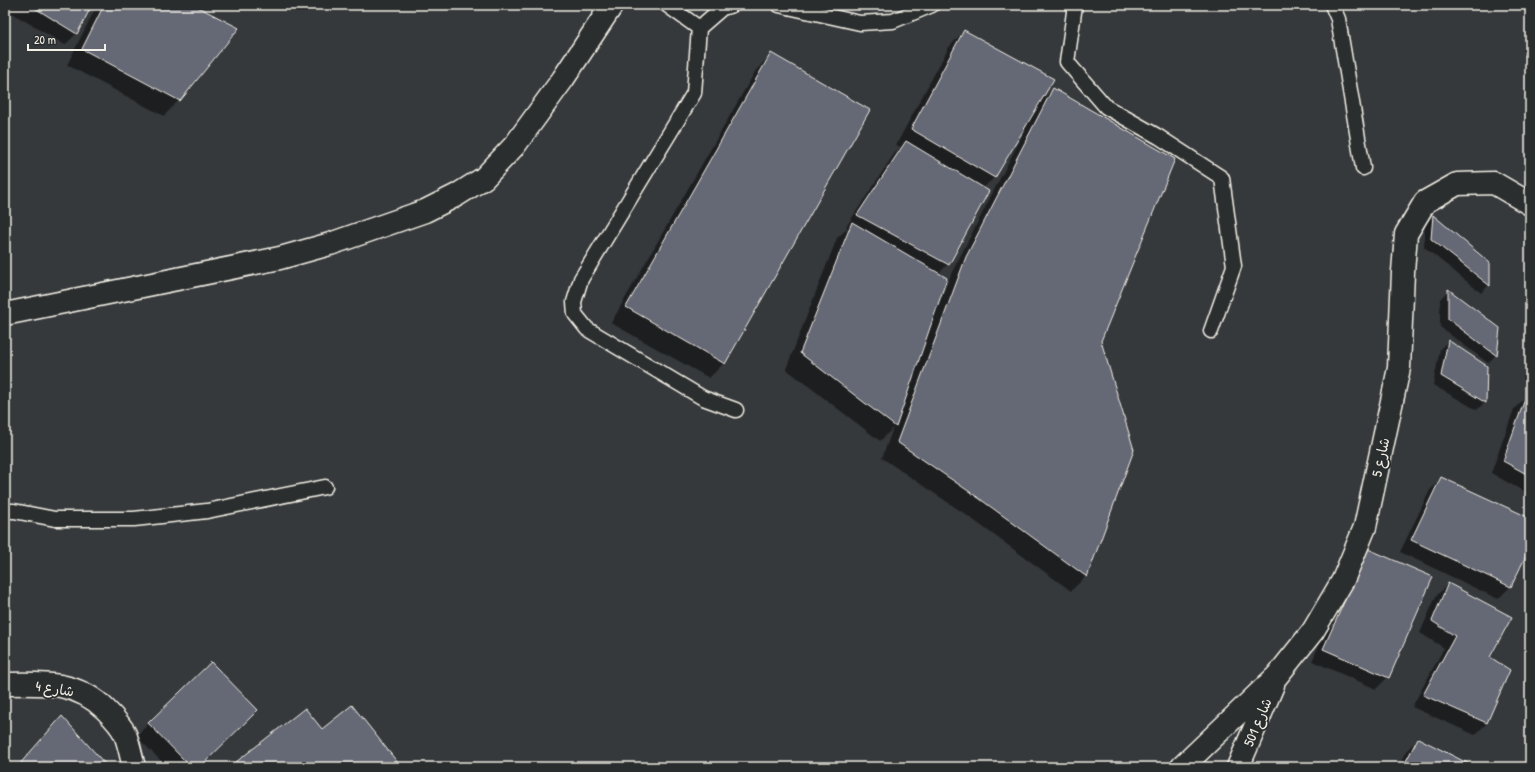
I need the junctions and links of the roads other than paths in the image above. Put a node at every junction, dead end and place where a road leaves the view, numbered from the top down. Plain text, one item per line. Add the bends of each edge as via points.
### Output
1 (612, 5) edge
2 (667, 5) edge
3 (732, 5) edge
4 (779, 5) edge
5 (932, 5) edge
6 (1076, 5) edge
7 (1332, 5) edge
8 (699, 28) junction
9 (1363, 168) dead end
10 (1530, 204) edge
11 (5, 314) edge
12 (1211, 331) dead end
13 (736, 410) dead end
14 (325, 487) dead end
15 (5, 511) edge
16 (1277, 676) junction
17 (5, 684) edge
18 (134, 767) edge
19 (1182, 767) edge
20 (1238, 767) edge

1 - 11 street via 515,145 484,178 457,195 431,208 330,244 280,258
2 - 8 lane
3 - 8 lane via 722,8
4 - 5 lane via 860,23 893,21
6 - 12 lane via 1067,62 1106,107 1159,137 1222,178 1234,266
7 - 9 lane via 1338,19
8 - 13 lane via 694,93 580,279 574,308 575,314 587,329 703,398
10 - 16 street, شارع 5 via 1494,183 1457,184 1425,202 1406,234 1399,368 1365,527 1343,580 1313,631
14 - 15 lane via 207,511 134,519 55,519
16 - 19 street, شارع 5
16 - 20 street, شارع 501
17 - 18 street, شارع 4 via 44,683 82,692 97,701 113,717 124,734

